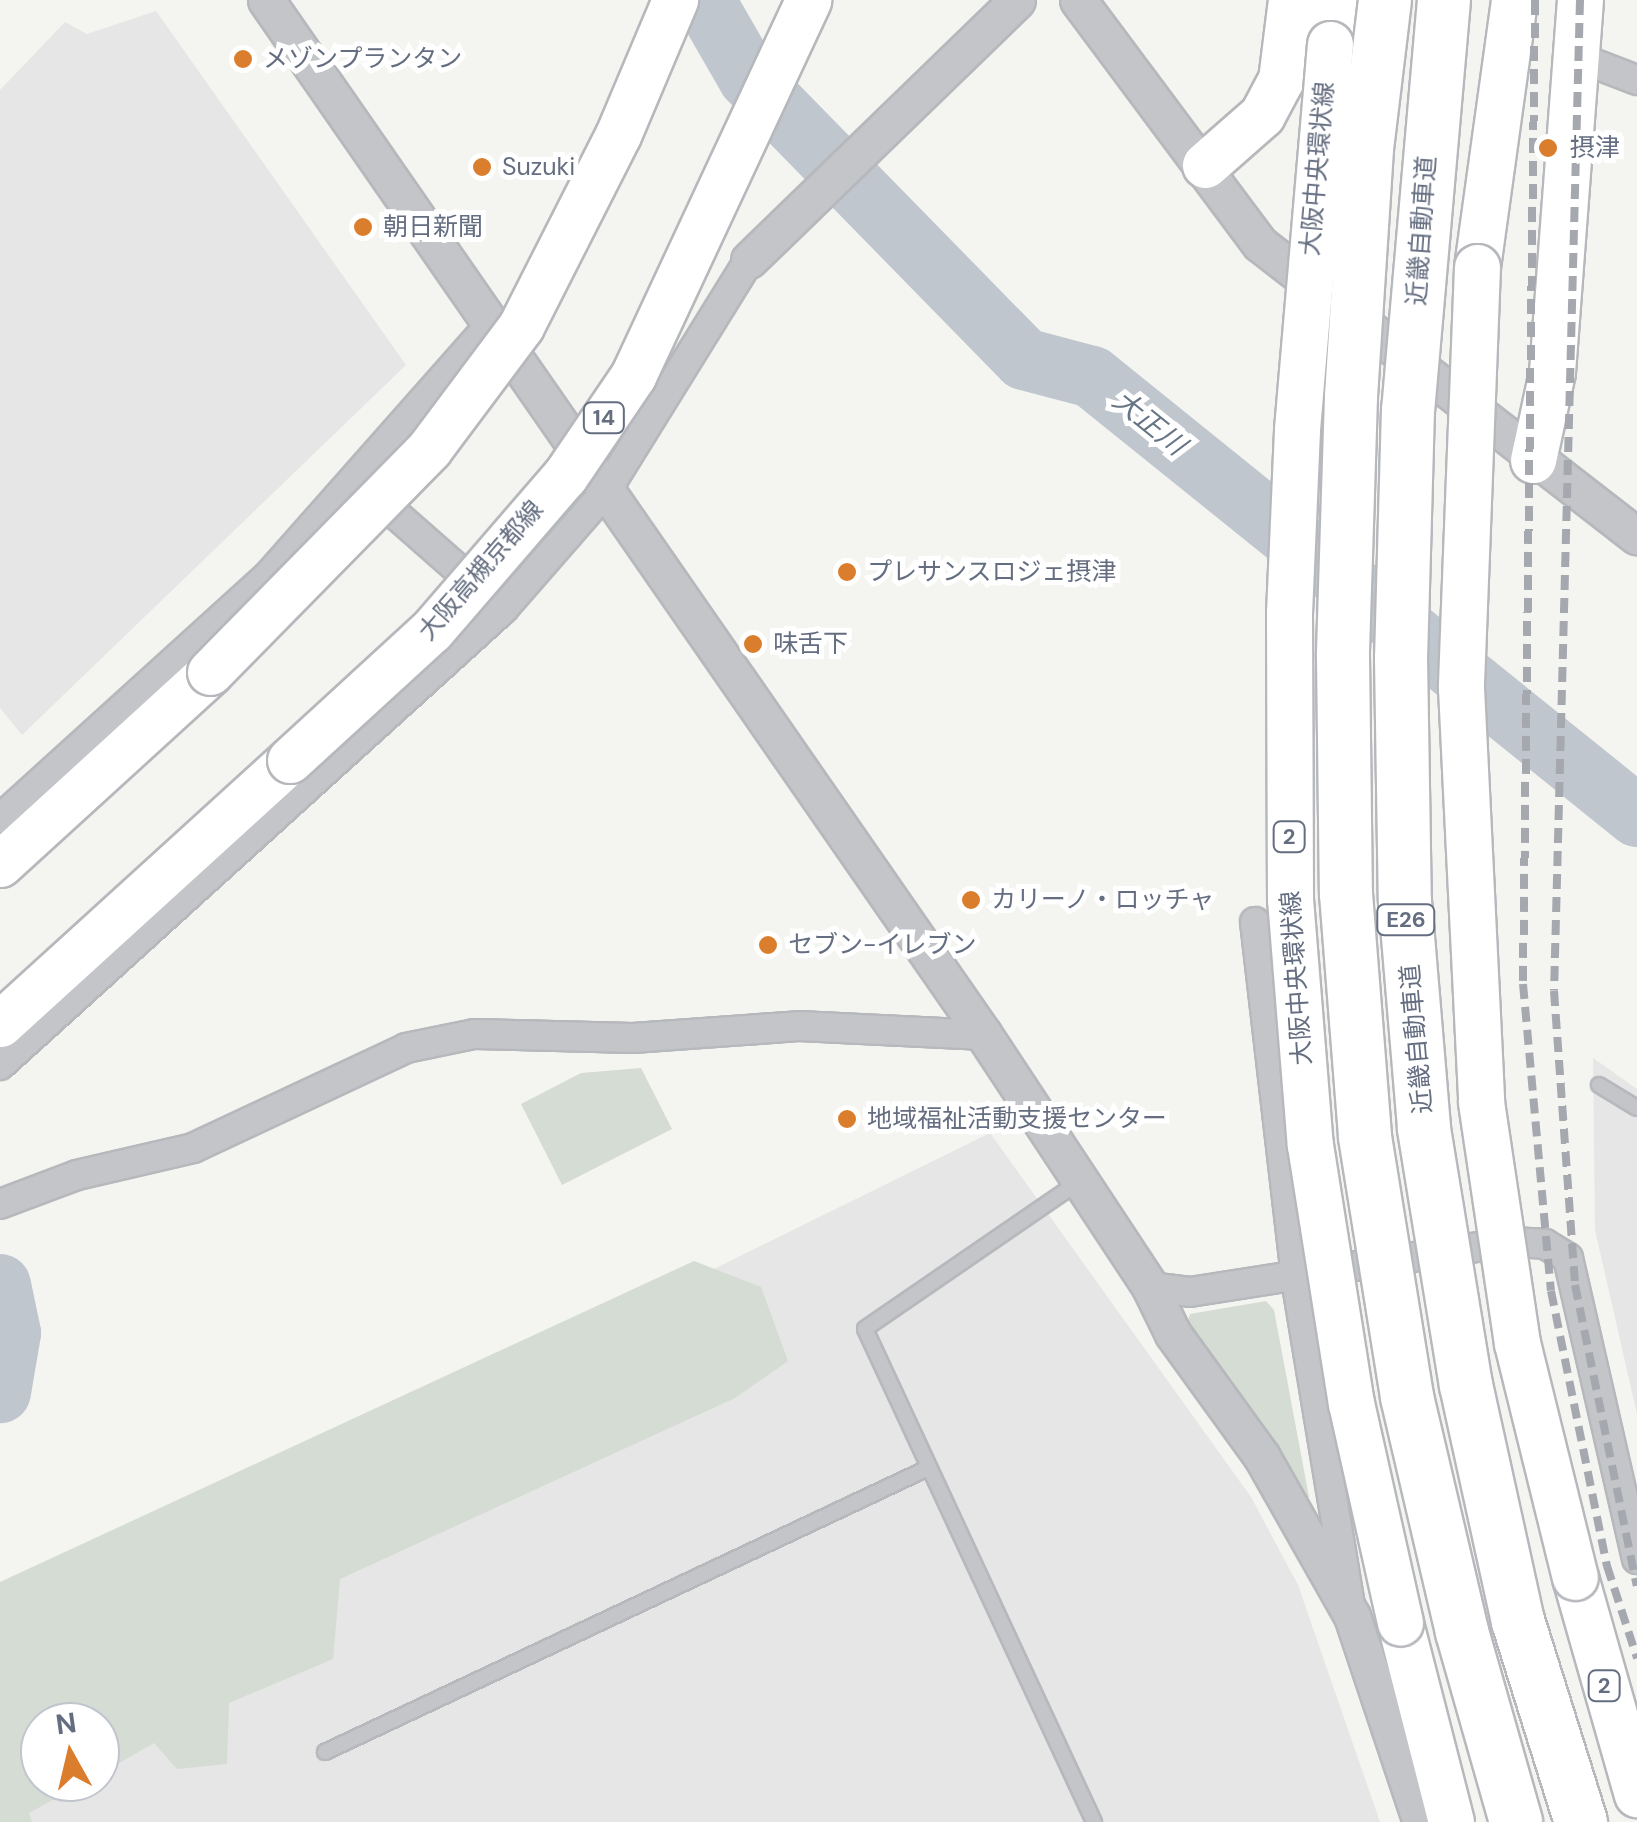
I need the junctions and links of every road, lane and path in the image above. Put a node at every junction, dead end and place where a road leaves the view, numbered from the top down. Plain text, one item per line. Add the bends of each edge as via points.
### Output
1 (266, 0) edge
2 (676, 0) edge
3 (808, 0) edge
4 (1017, 0) edge
5 (1078, 0) edge
6 (1291, 0) edge
7 (1335, 0) edge
8 (1385, 0) edge
9 (1444, 0) edge
10 (1514, 0) edge
11 (1580, 0) edge
12 (1578, 58) junction
13 (1637, 80) edge
14 (1205, 166) junction
15 (749, 260) joint
16 (491, 324) junction
17 (1533, 460) junction
18 (354, 478) junction
19 (606, 490) junction
20 (1637, 536) edge
21 (503, 609) junction
22 (0, 819) edge
23 (0, 864) edge
24 (1255, 922) dead end
25 (0, 1024) edge
26 (984, 1035) junction
27 (0, 1064) edge
28 (1599, 1084) dead end
29 (1637, 1108) edge
30 (1081, 1181) junction
31 (0, 1204) edge
32 (1296, 1278) junction
33 (1150, 1287) junction
34 (926, 1470) junction
35 (1631, 1502) edge
36 (1637, 1558) edge
37 (1352, 1616) junction
38 (325, 1752) dead end
39 (1635, 1786) edge
40 (1094, 1822) edge
41 (1421, 1822) edge
42 (1451, 1822) edge
43 (1516, 1822) edge
44 (1581, 1822) edge

1 - 16 street
2 - 23 main road, bridge via 618,136 520,326 429,449 210,672
3 - 25 main road, 大阪高槻京都線 / 14, bridge via 641,358 565,476 431,631
4 - 15 street
5 - 14 street
6 - 14 main road via 1281,80 1262,115
7 - 42 main road, 大阪中央環状線 / 2, bridge via 1295,466 1290,899 1310,1145 1351,1403
8 - 43 highway, E26, bridge via 1367,149 1351,397 1342,656 1346,894 1365,1138 1407,1397 1462,1632
9 - 44 highway, 近畿自動車道 / E26, bridge via 1408,409 1400,658 1405,901 1424,1129 1466,1385 1518,1621
10 - 39 main road, 2, bridge via 1477,267 1461,688 1482,1102 1517,1343 1574,1577
11 - 12 main road
12 - 13 street
12 - 17 main road via 1552,372
14 - 17 street via 1240,222 1274,256
15 - 19 street
16 - 18 street
16 - 19 street
17 - 20 street
18 - 21 street
18 - 22 street via 269,575
19 - 21 street
19 - 26 street
21 - 27 street
24 - 32 street
26 - 30 street
26 - 31 street via 799,1026 633,1038 474,1034 406,1048 192,1148 77,1175
28 - 29 lane
30 - 33 street
30 - 34 lane via 865,1330
32 - 33 street via 1190,1292
32 - 35 street via 1510,1242 1546,1244 1568,1258
32 - 37 street
33 - 37 street via 1173,1334 1262,1457
34 - 38 lane
34 - 40 lane
35 - 36 street
37 - 41 street

